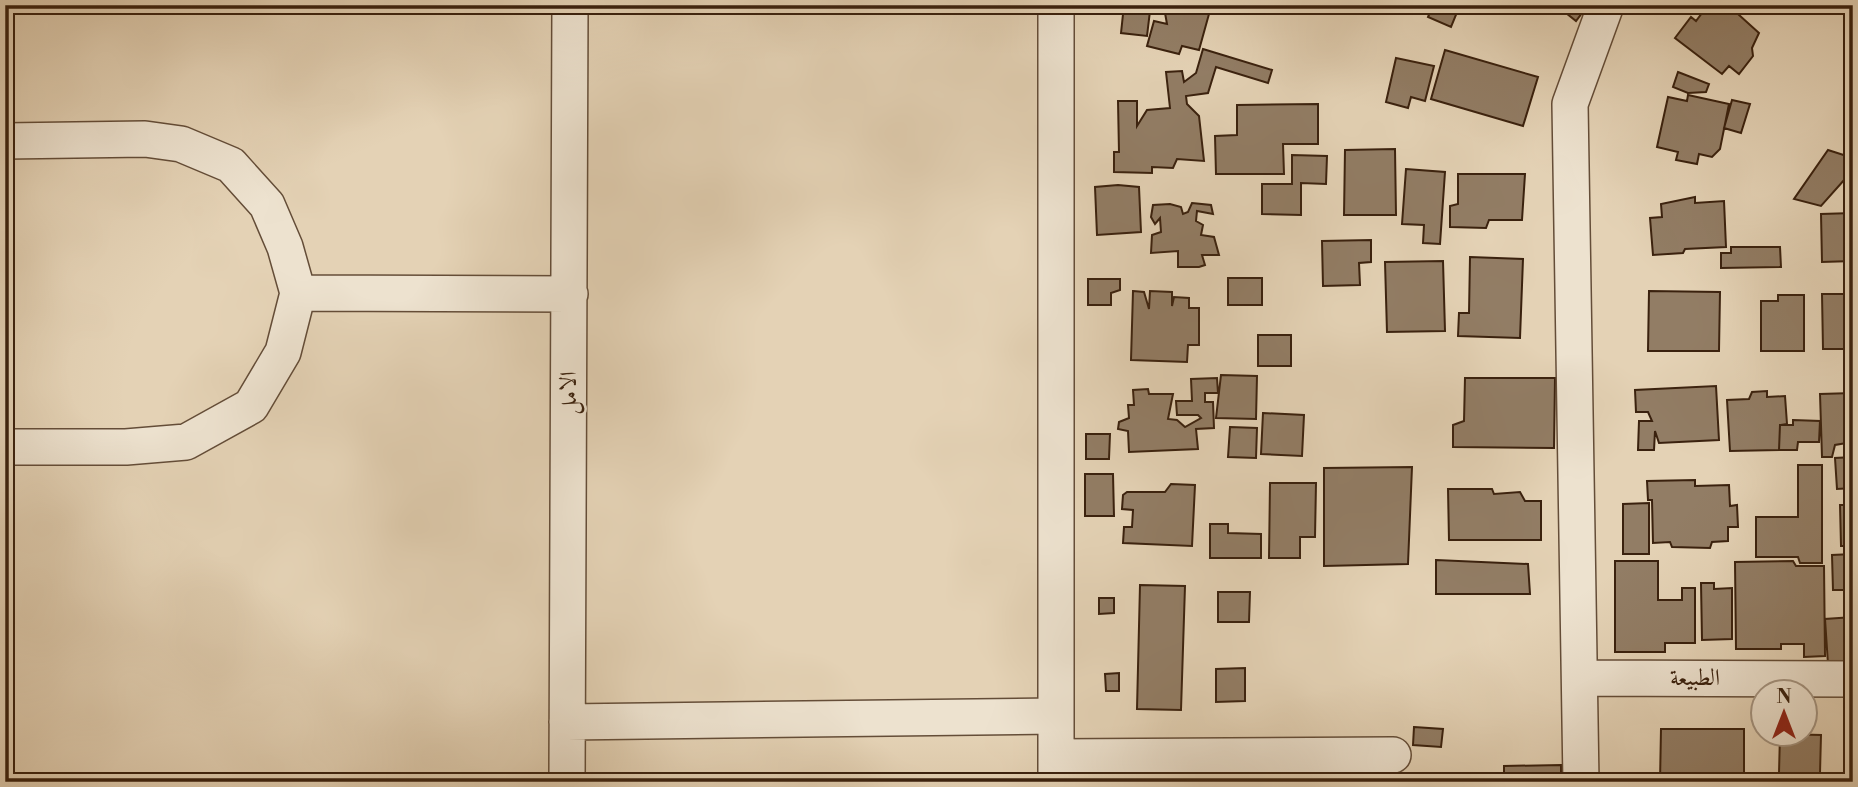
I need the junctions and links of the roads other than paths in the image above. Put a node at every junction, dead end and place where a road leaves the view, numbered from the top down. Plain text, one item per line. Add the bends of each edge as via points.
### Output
1 (570, 5) edge
2 (1056, 5) edge
3 (1606, 5) edge
4 (5, 141) edge
5 (298, 293) junction
6 (570, 294) junction
7 (5, 447) edge
8 (1580, 678) junction
9 (1853, 679) edge
10 (1056, 716) junction
11 (567, 722) junction
12 (1393, 755) dead end
13 (1056, 769) edge
14 (567, 782) edge
15 (1581, 782) edge

1 - 6 street, الامل
2 - 10 street
3 - 8 street via 1570,104
4 - 5 street via 145,139 181,145 231,165 267,205
5 - 6 street
5 - 7 street via 283,352 251,406 186,442
6 - 11 street, الامل
8 - 9 street, الطبيعة
8 - 15 street
10 - 11 street
10 - 13 street
11 - 14 street, الامل
12 - 13 street

